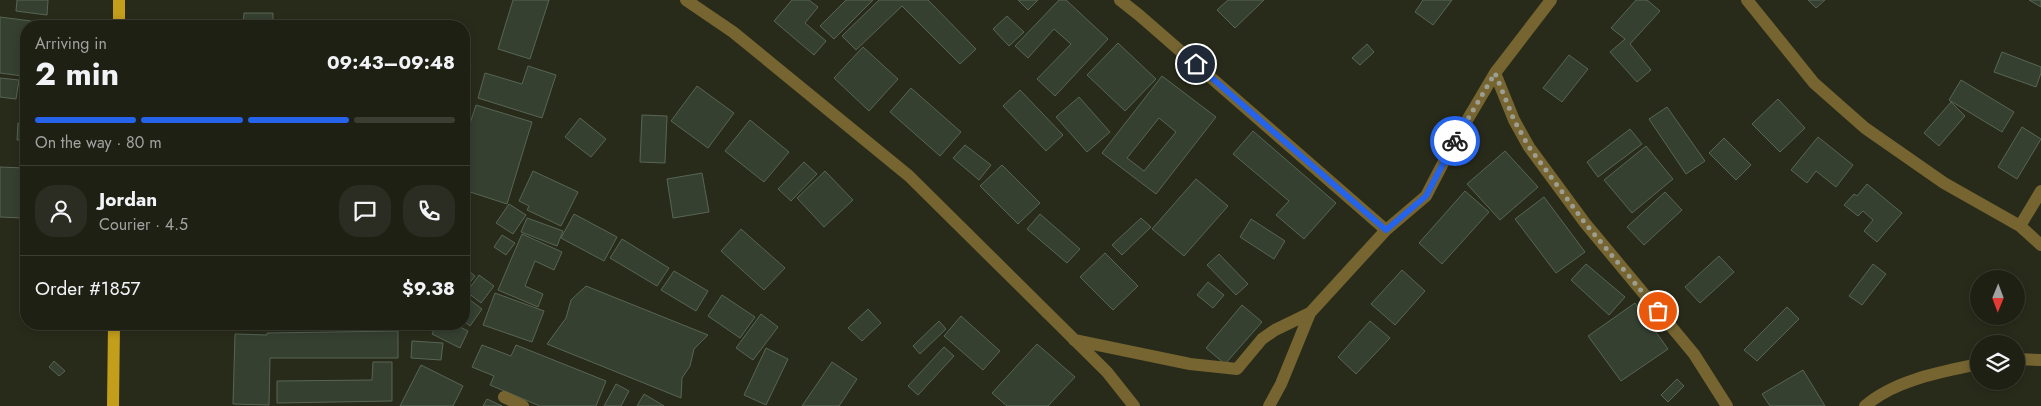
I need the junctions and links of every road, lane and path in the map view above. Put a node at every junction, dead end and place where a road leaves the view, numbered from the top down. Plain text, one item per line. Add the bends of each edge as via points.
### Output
1 (120, 0) edge
2 (686, 0) edge
3 (1120, 0) edge
4 (1551, 0) edge
5 (1747, 0) edge
6 (119, 20) edge
7 (1495, 73) junction
8 (2041, 191) edge
9 (2020, 226) junction
10 (1386, 230) junction
11 (2041, 245) edge
12 (1310, 313) junction
13 (114, 330) edge
14 (1074, 340) junction
15 (2025, 359) edge
16 (2041, 360) edge
17 (1970, 366) edge
18 (504, 397) dead end
19 (113, 406) edge
20 (523, 406) edge
21 (1134, 406) edge
22 (1269, 406) edge
23 (1726, 406) edge
24 (1865, 406) edge

1 - 6 main road
2 - 14 street via 733,32 910,176
3 - 10 street
4 - 7 street
5 - 9 street via 1814,83 1865,128 1944,183
7 - 10 street via 1426,196
7 - 23 street via 1529,147 1585,223 1694,354
8 - 9 street
9 - 11 street
10 - 12 street
12 - 14 street via 1262,339 1237,369 1190,364
12 - 22 street
13 - 19 main road
14 - 21 street via 1107,372
15 - 16 street
17 - 24 street via 1899,385
18 - 20 street

